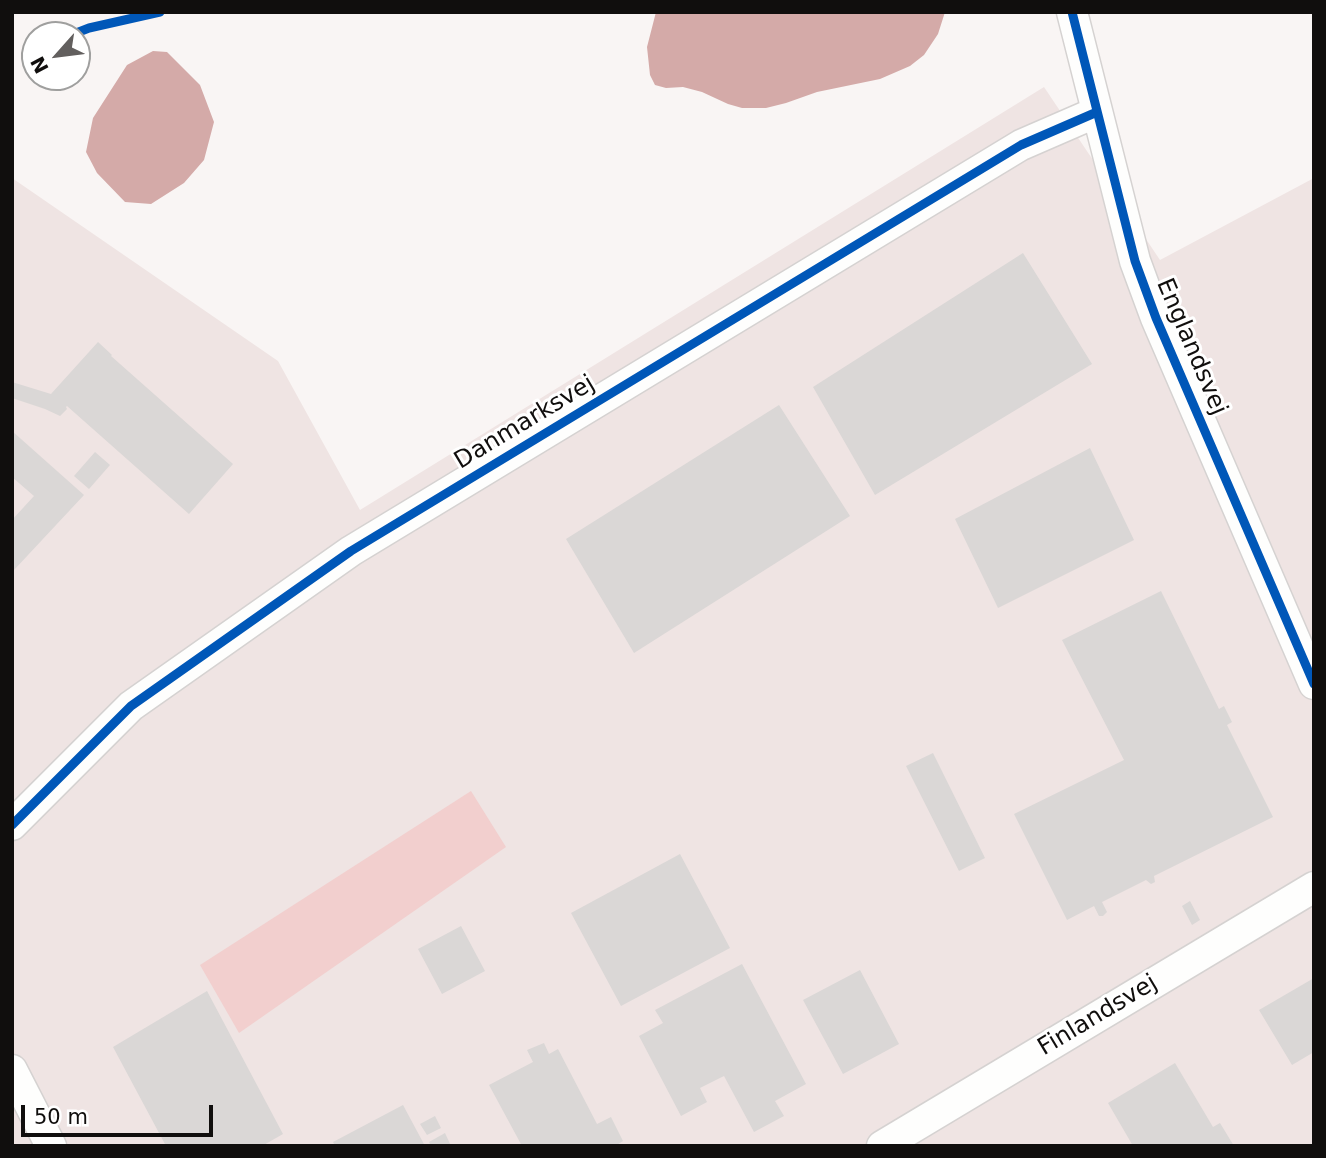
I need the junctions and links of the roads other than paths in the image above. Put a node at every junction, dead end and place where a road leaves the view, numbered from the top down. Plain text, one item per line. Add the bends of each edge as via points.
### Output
1 (1072, 12) edge
2 (1097, 112) junction
3 (1314, 684) edge
4 (12, 825) edge
5 (1314, 887) edge
6 (12, 1070) edge
7 (51, 1146) edge
8 (882, 1146) edge

1 - 2 street, Englandsvej
2 - 3 street, Englandsvej via 1135,261 1156,318
2 - 4 street, Danmarksvej via 1021,145 351,551 131,706
5 - 8 street, Finlandsvej
6 - 7 street

